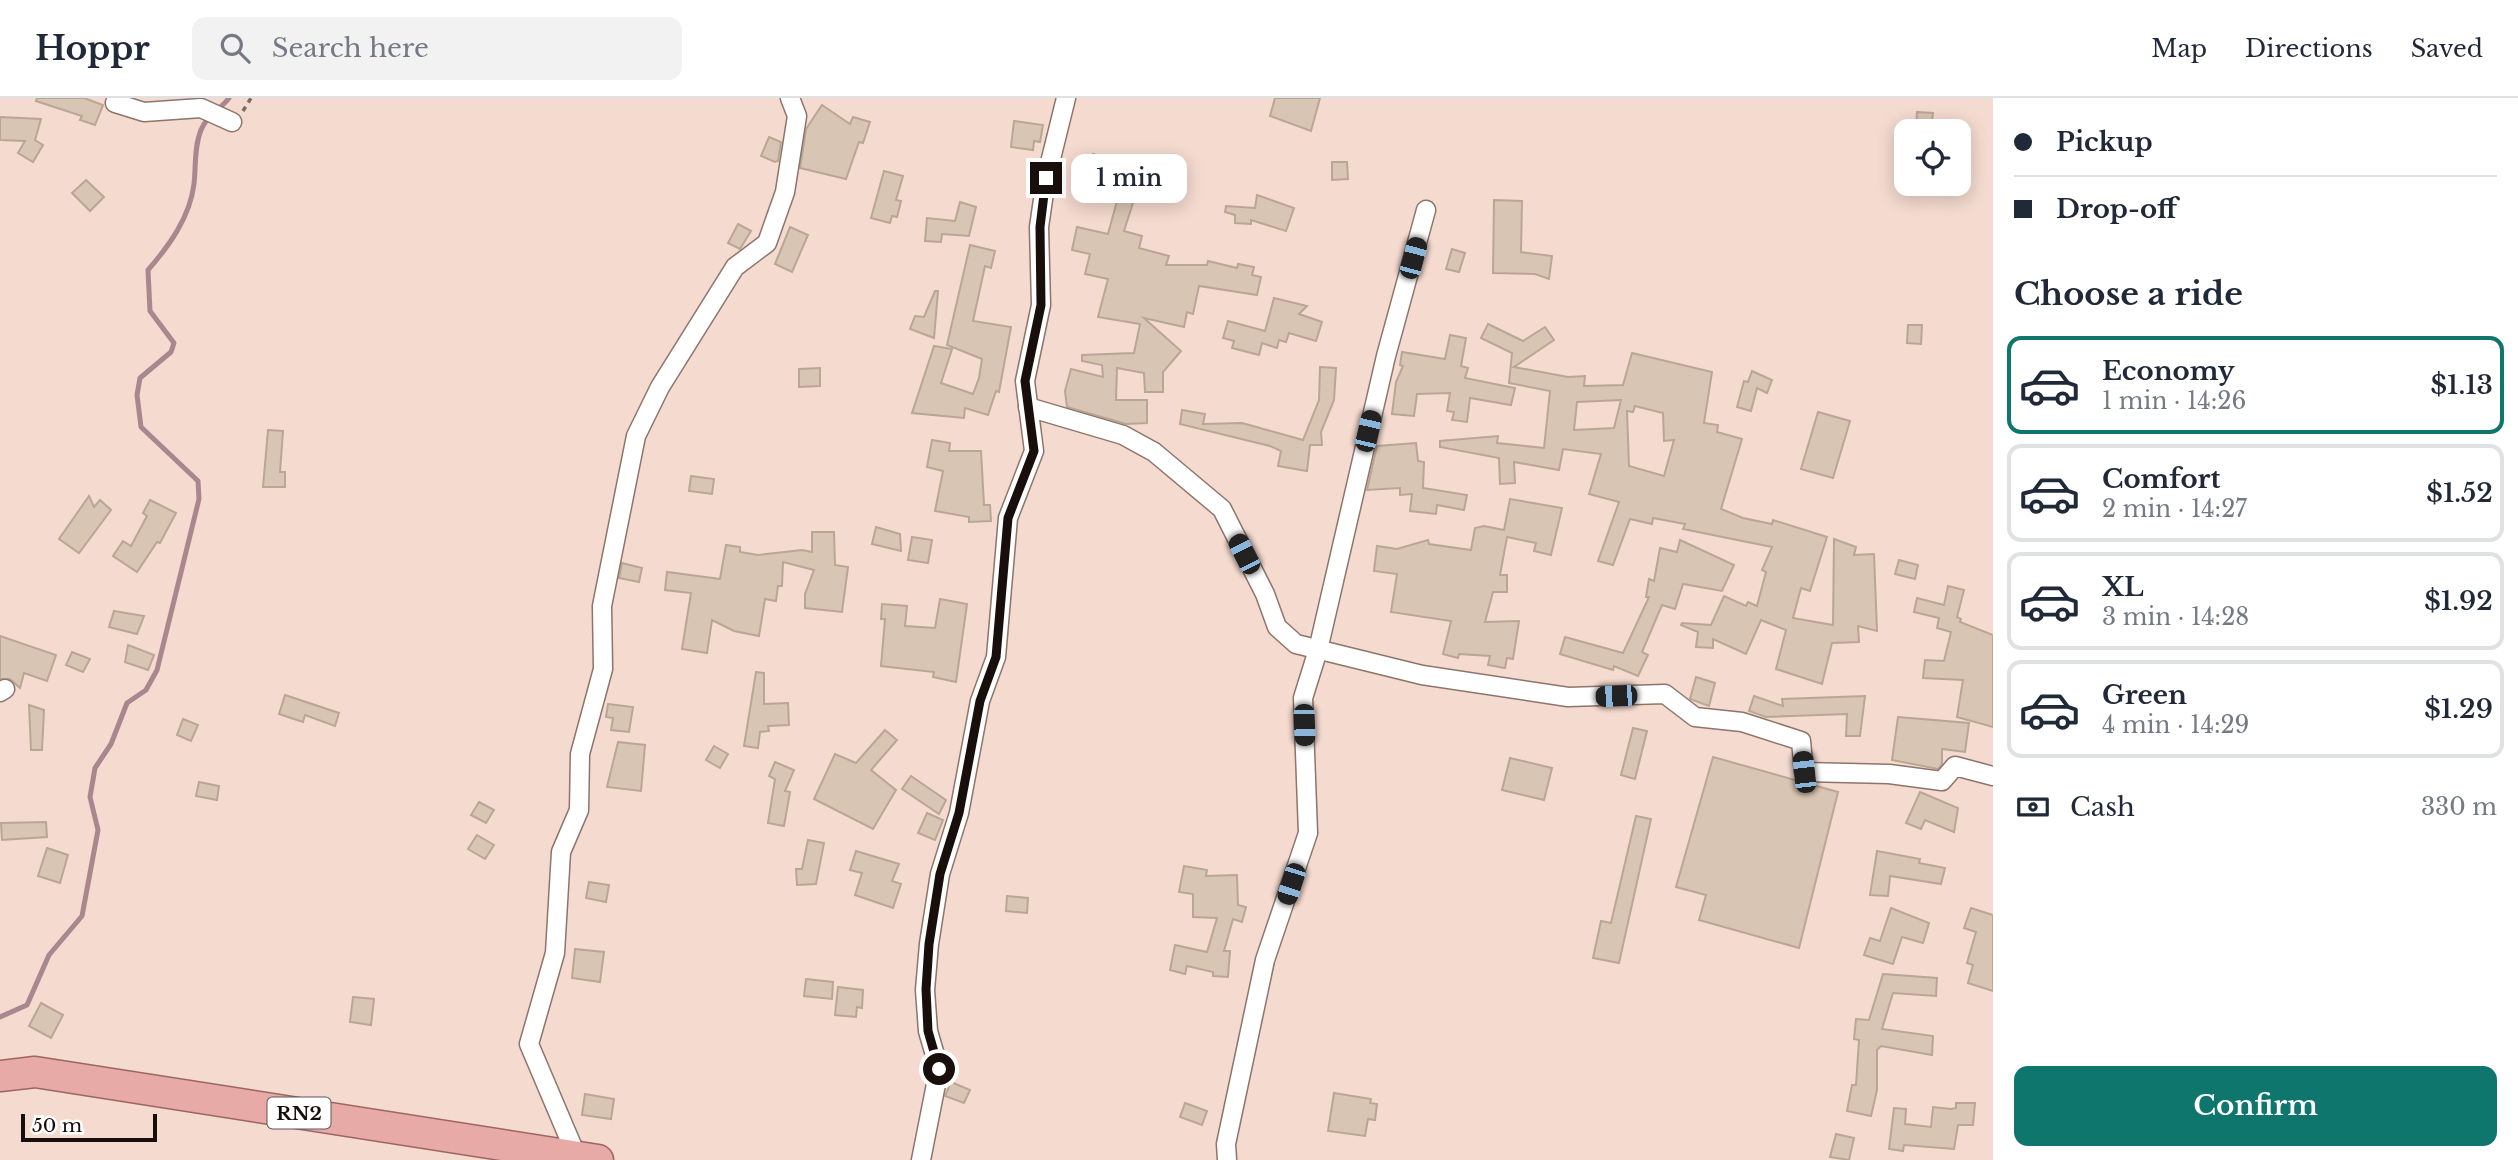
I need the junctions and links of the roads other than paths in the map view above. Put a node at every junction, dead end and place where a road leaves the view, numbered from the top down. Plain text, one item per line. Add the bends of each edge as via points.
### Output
1 (790, 98) edge
2 (1066, 98) edge
3 (115, 103) dead end
4 (232, 122) dead end
5 (1426, 210) dead end
6 (1028, 407) junction
7 (1318, 650) junction
8 (1993, 776) edge
9 (0, 1076) edge
10 (588, 1158) edge
11 (921, 1160) edge
12 (1227, 1160) edge

1 - 10 street via 797,116 785,192 766,243 734,267 660,387 636,436 602,606 603,669 580,754 579,810 561,852 555,953 529,1044
2 - 6 street via 1053,143 1040,227 1041,305 1025,381
3 - 4 street via 144,111 201,108
5 - 7 street via 1386,356
6 - 7 street via 1123,435 1154,452 1222,509 1277,627 1296,644
6 - 11 street via 1034,451 1008,518 996,657 980,701 959,813 940,874 929,944 927,1017 939,1069
7 - 8 street via 1422,676 1568,697 1665,694 1695,717 1742,722 1801,741 1804,772 1889,774 1942,781 1955,766
7 - 12 street via 1303,698 1308,833 1265,960 1226,1144
9 - 10 highway, RN2 via 35,1072

